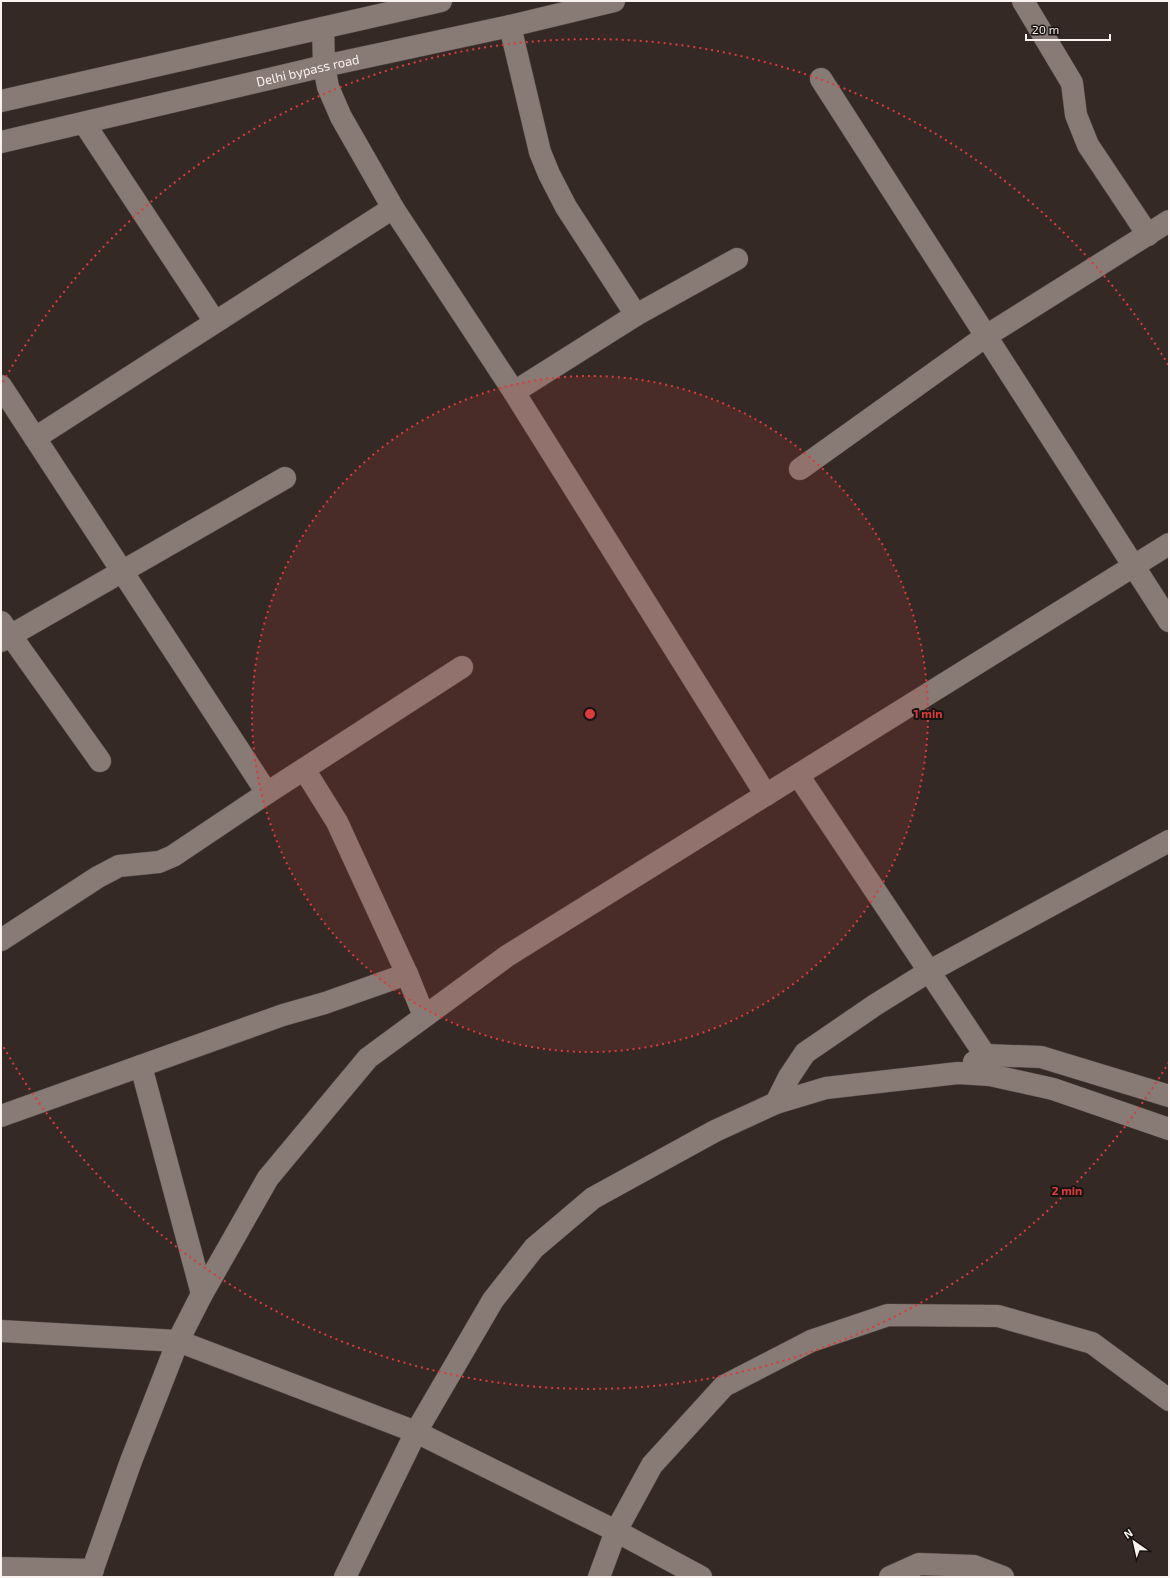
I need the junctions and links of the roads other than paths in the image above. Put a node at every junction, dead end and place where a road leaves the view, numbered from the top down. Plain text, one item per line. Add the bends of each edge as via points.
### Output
1 (441, 1) edge
2 (614, 1) edge
3 (1023, 1) edge
4 (510, 26) junction
5 (323, 28) junction
6 (324, 66) junction
7 (821, 79) dead end
8 (1, 101) edge
9 (84, 123) junction
10 (1, 142) edge
11 (393, 208) junction
12 (1169, 221) edge
13 (1148, 235) junction
14 (737, 259) dead end
15 (636, 315) junction
16 (215, 322) junction
17 (986, 336) junction
18 (1, 386) edge
19 (514, 392) junction
20 (35, 438) junction
21 (800, 470) dead end
22 (285, 478) dead end
23 (1169, 544) edge
24 (1133, 567) junction
25 (121, 570) junction
26 (1169, 621) edge
27 (4, 633) edge
28 (462, 667) dead end
29 (100, 761) dead end
30 (304, 769) junction
31 (798, 775) junction
32 (267, 793) junction
33 (766, 795) junction
34 (1169, 841) edge
35 (1, 940) edge
36 (928, 972) junction
37 (407, 974) junction
38 (424, 1016) junction
39 (988, 1065) junction
40 (141, 1066) junction
41 (1169, 1096) edge
42 (776, 1103) junction
43 (1, 1116) edge
44 (1169, 1129) edge
45 (202, 1294) junction
46 (1, 1331) edge
47 (178, 1341) junction
48 (1169, 1400) edge
49 (416, 1432) junction
50 (616, 1531) junction
51 (1, 1568) edge
52 (91, 1573) edge
53 (345, 1577) edge
54 (599, 1577) edge
55 (701, 1577) edge
56 (890, 1577) edge
57 (1003, 1577) edge

1 - 5 street
2 - 4 street, Delhi bypass road
3 - 13 street via 1072,83 1076,115 1088,145
4 - 6 street, Delhi bypass road
4 - 15 street via 540,152 549,174 566,208
5 - 6 street
5 - 8 street
6 - 9 street, Delhi bypass road
6 - 11 street via 328,87 341,117
7 - 17 street
9 - 10 street, Delhi bypass road
9 - 16 street
11 - 16 street
11 - 19 street
12 - 13 street
13 - 17 street
14 - 15 street
15 - 19 street
16 - 20 street
17 - 21 street
17 - 24 street
18 - 20 street
19 - 33 street
20 - 25 street
22 - 25 street
23 - 24 street
24 - 26 street
24 - 31 street
25 - 27 street
25 - 32 street
27 - 29 street
28 - 30 street
30 - 32 street
30 - 37 street via 337,822
31 - 33 street
31 - 36 street
32 - 35 street via 173,856 159,862 119,866
33 - 38 street via 507,956
34 - 36 street
36 - 39 street
36 - 42 street via 875,1004 805,1053
37 - 38 street
37 - 40 street
38 - 45 street via 368,1058 268,1178
39 - 41 street via 1041,1057
39 - 42 street via 958,1073 826,1088
39 - 44 street
40 - 43 street
40 - 45 street
42 - 49 street via 715,1131 593,1198 534,1248 492,1300
45 - 47 street
46 - 47 street
47 - 49 street
47 - 52 street
48 - 50 street via 1092,1343 998,1316 888,1315 811,1342 724,1386 652,1465
49 - 50 street
49 - 53 street
50 - 54 street
50 - 55 street
51 - 52 street
56 - 57 street via 919,1564 974,1566

